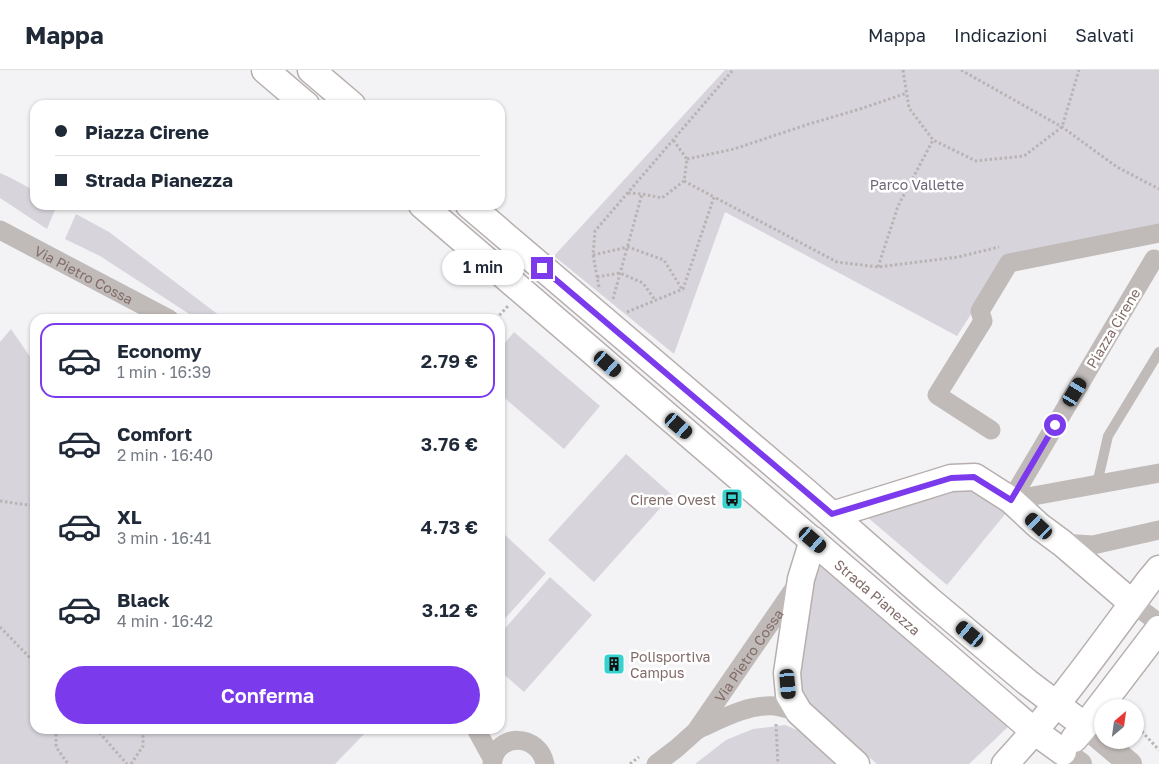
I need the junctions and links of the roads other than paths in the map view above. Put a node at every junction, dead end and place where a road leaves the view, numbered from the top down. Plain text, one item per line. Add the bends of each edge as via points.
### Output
1 (265, 70) edge
2 (311, 70) edge
3 (300, 100) edge
4 (346, 100) edge
5 (428, 210) edge
6 (475, 210) edge
7 (0, 230) edge
8 (1159, 233) edge
9 (1157, 258) edge
10 (160, 314) edge
11 (1159, 352) edge
12 (991, 430) dead end
13 (1159, 472) edge
14 (1097, 484) junction
15 (1011, 500) junction
16 (832, 514) junction
17 (1159, 530) edge
18 (813, 540) junction
19 (1062, 543) junction
20 (1159, 569) edge
21 (801, 579) junction
22 (1132, 603) junction
23 (1159, 623) edge
24 (1159, 629) edge
25 (1056, 703) junction
26 (787, 709) junction
27 (1086, 726) junction
28 (696, 731) junction
29 (1034, 731) junction
30 (479, 734) edge
31 (493, 734) edge
32 (511, 741) junction
33 (1065, 760) edge
34 (546, 761) edge
35 (493, 762) edge
36 (656, 764) edge
37 (856, 764) edge
38 (1005, 764) edge
39 (1130, 764) edge

1 - 3 main road
2 - 4 main road
5 - 18 main road, Strada Pianezza
6 - 16 main road
7 - 10 street, Via Pietro Cossa
8 - 12 street via 1009,263 980,311 983,320 937,395
9 - 15 street, Piazza Cirene
11 - 14 lane via 1108,436
13 - 14 street
14 - 15 street
15 - 16 main road via 974,477 951,478
15 - 19 main road
16 - 18 street
16 - 25 main road via 928,599
17 - 19 street via 1093,545
18 - 21 main road
18 - 29 main road, Strada Pianezza
19 - 22 main road
20 - 22 main road
21 - 26 main road via 787,673
21 - 28 street, Via Pietro Cossa
22 - 23 street
22 - 25 main road
24 - 27 main road
25 - 27 main road
25 - 29 main road
26 - 28 street, Via Pietro Cossa via 752,708
26 - 37 main road
27 - 33 main road
27 - 39 street
28 - 36 street, Via Pietro Cossa
29 - 33 main road, Strada Pianezza
29 - 38 main road
30 - 35 street
31 - 32 street
32 - 34 street via 530,742
32 - 35 street via 501,746

